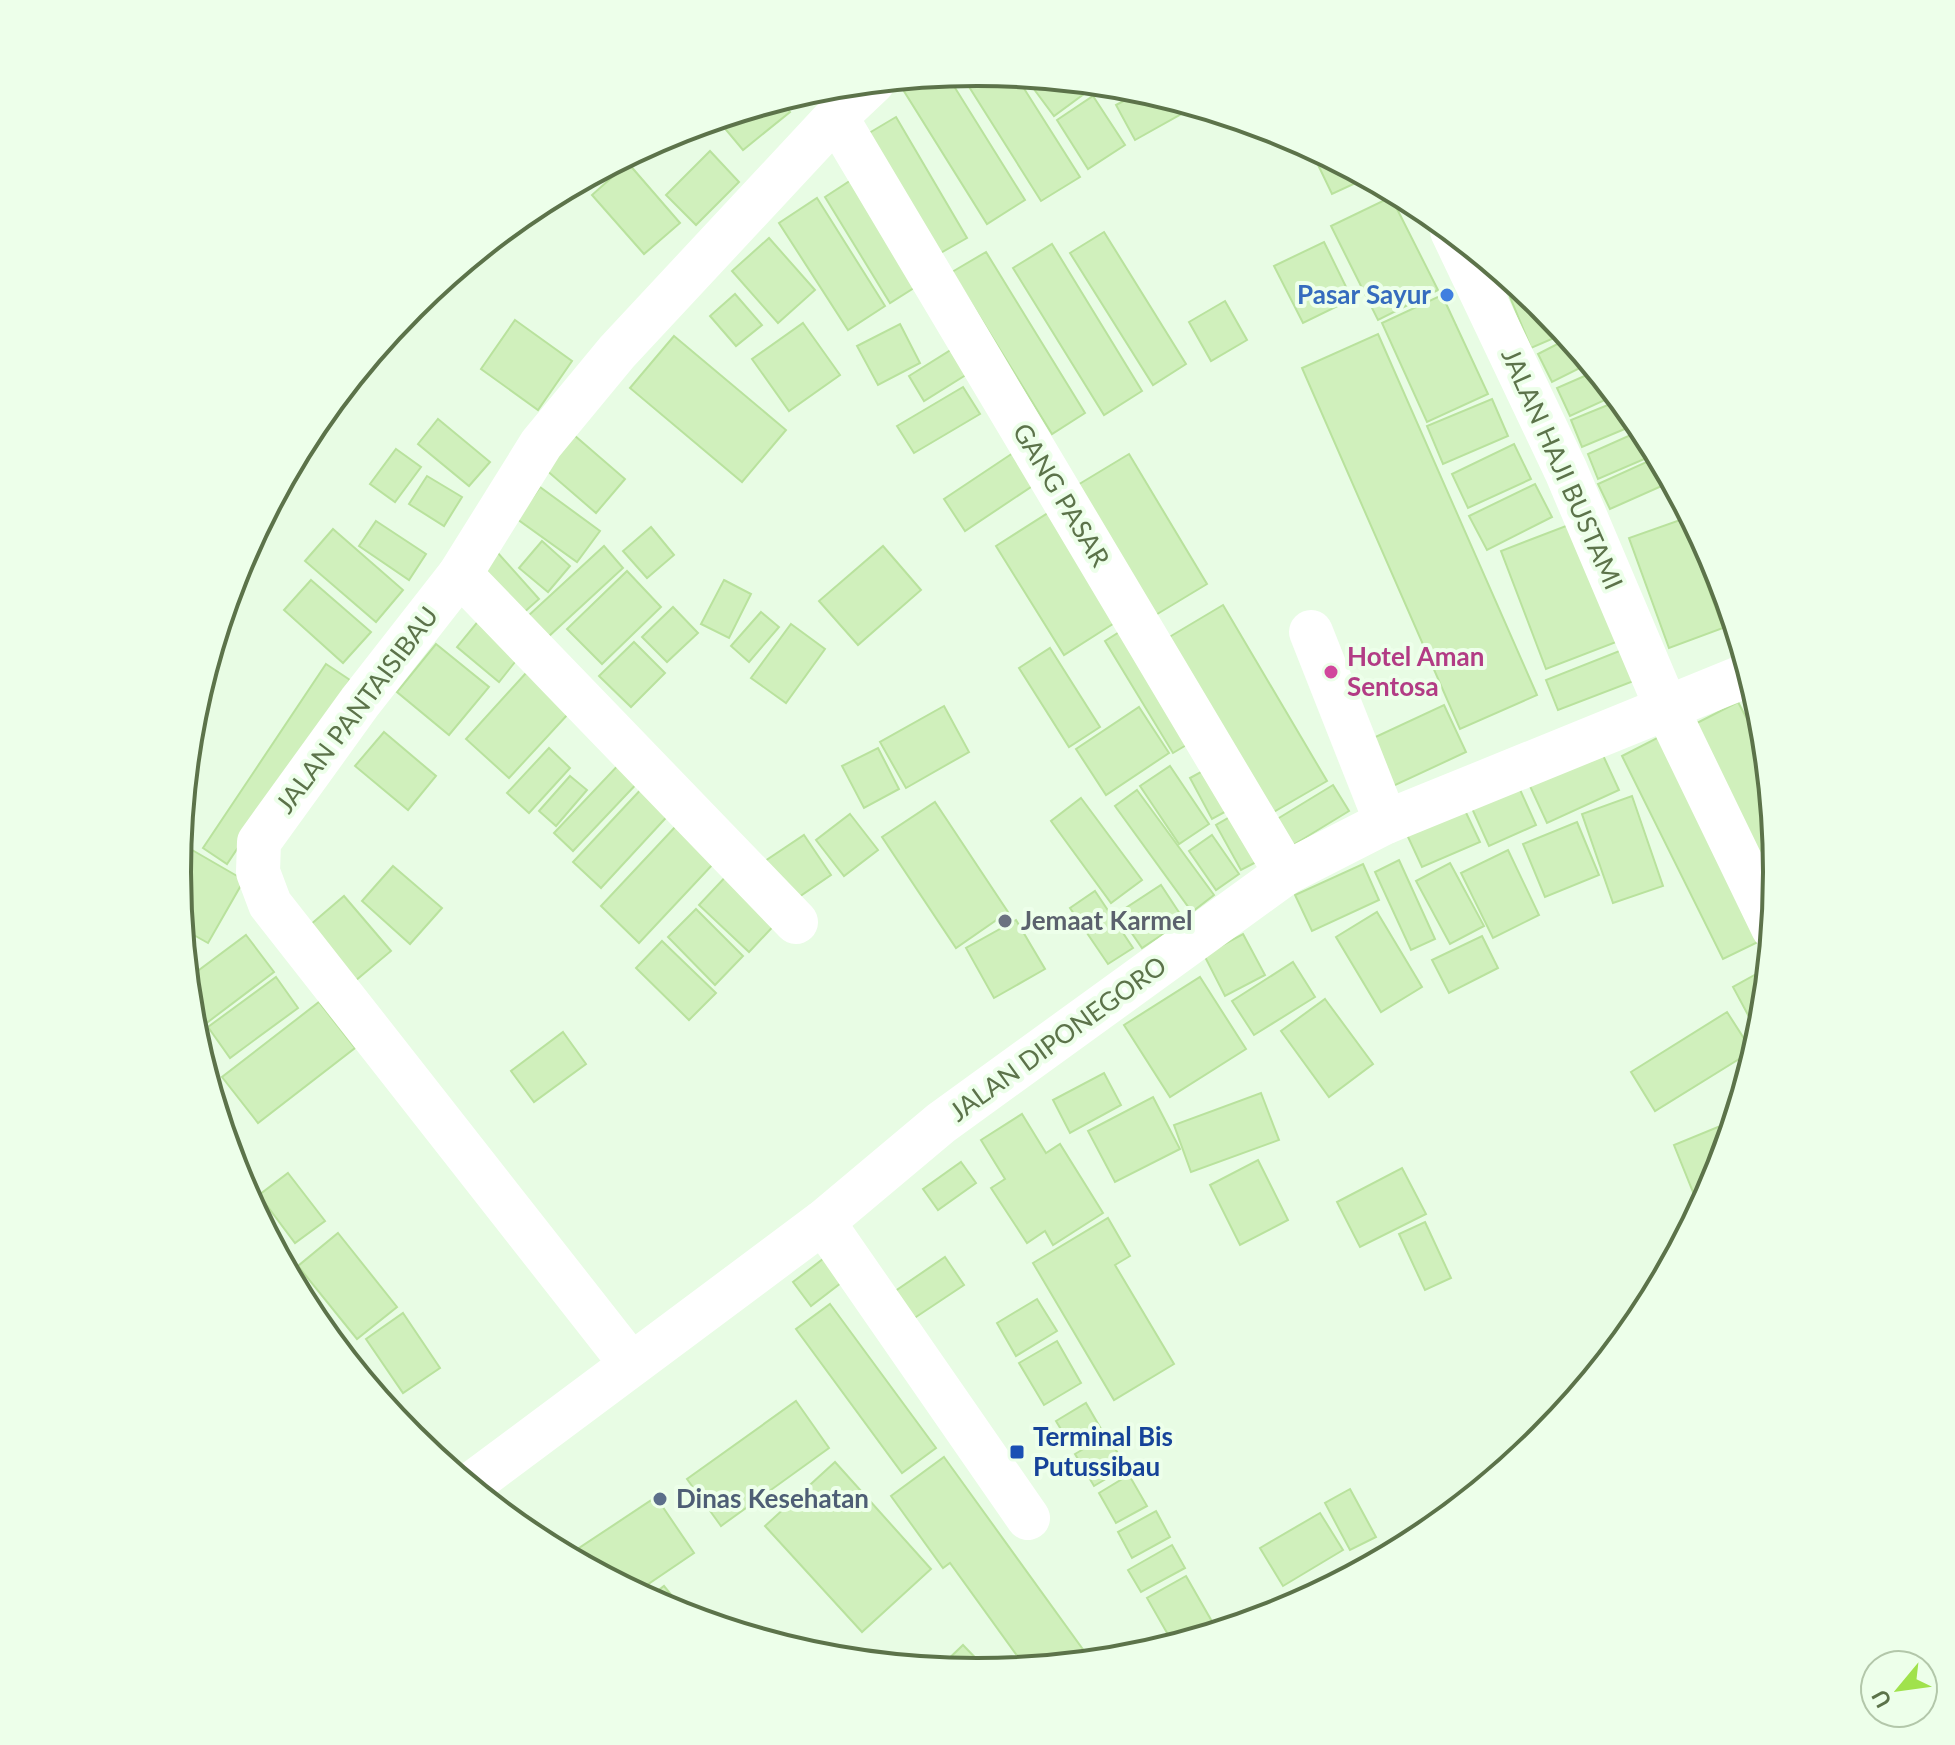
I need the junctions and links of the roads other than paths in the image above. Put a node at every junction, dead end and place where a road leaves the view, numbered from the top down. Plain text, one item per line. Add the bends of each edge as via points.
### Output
1 (859, 96) edge
2 (836, 117) junction
3 (1463, 255) edge
4 (460, 574) junction
5 (1311, 632) dead end
6 (1739, 679) edge
7 (1667, 709) junction
8 (1386, 822) junction
9 (1286, 873) junction
10 (1763, 907) edge
11 (796, 922) dead end
12 (823, 1222) junction
13 (631, 1364) junction
14 (478, 1479) edge
15 (1028, 1518) dead end

1 - 2 street, JALAN PANTAISIBAU
2 - 4 street, JALAN PANTAISIBAU via 617,352 541,444
2 - 9 street, GANG PASAR
3 - 7 street, JALAN HAJI BUSTAMI via 1566,471
4 - 11 street
4 - 13 street, JALAN PANTAISIBAU via 259,842 258,872 270,904
5 - 8 street
6 - 7 street, JALAN DIPONEGORO
7 - 8 street, JALAN DIPONEGORO
7 - 10 street, JALAN HAJI BUSTAMI
8 - 9 street, JALAN DIPONEGORO
9 - 12 street, JALAN DIPONEGORO via 941,1123
12 - 13 street, JALAN DIPONEGORO
12 - 15 street
13 - 14 street, JALAN DIPONEGORO

